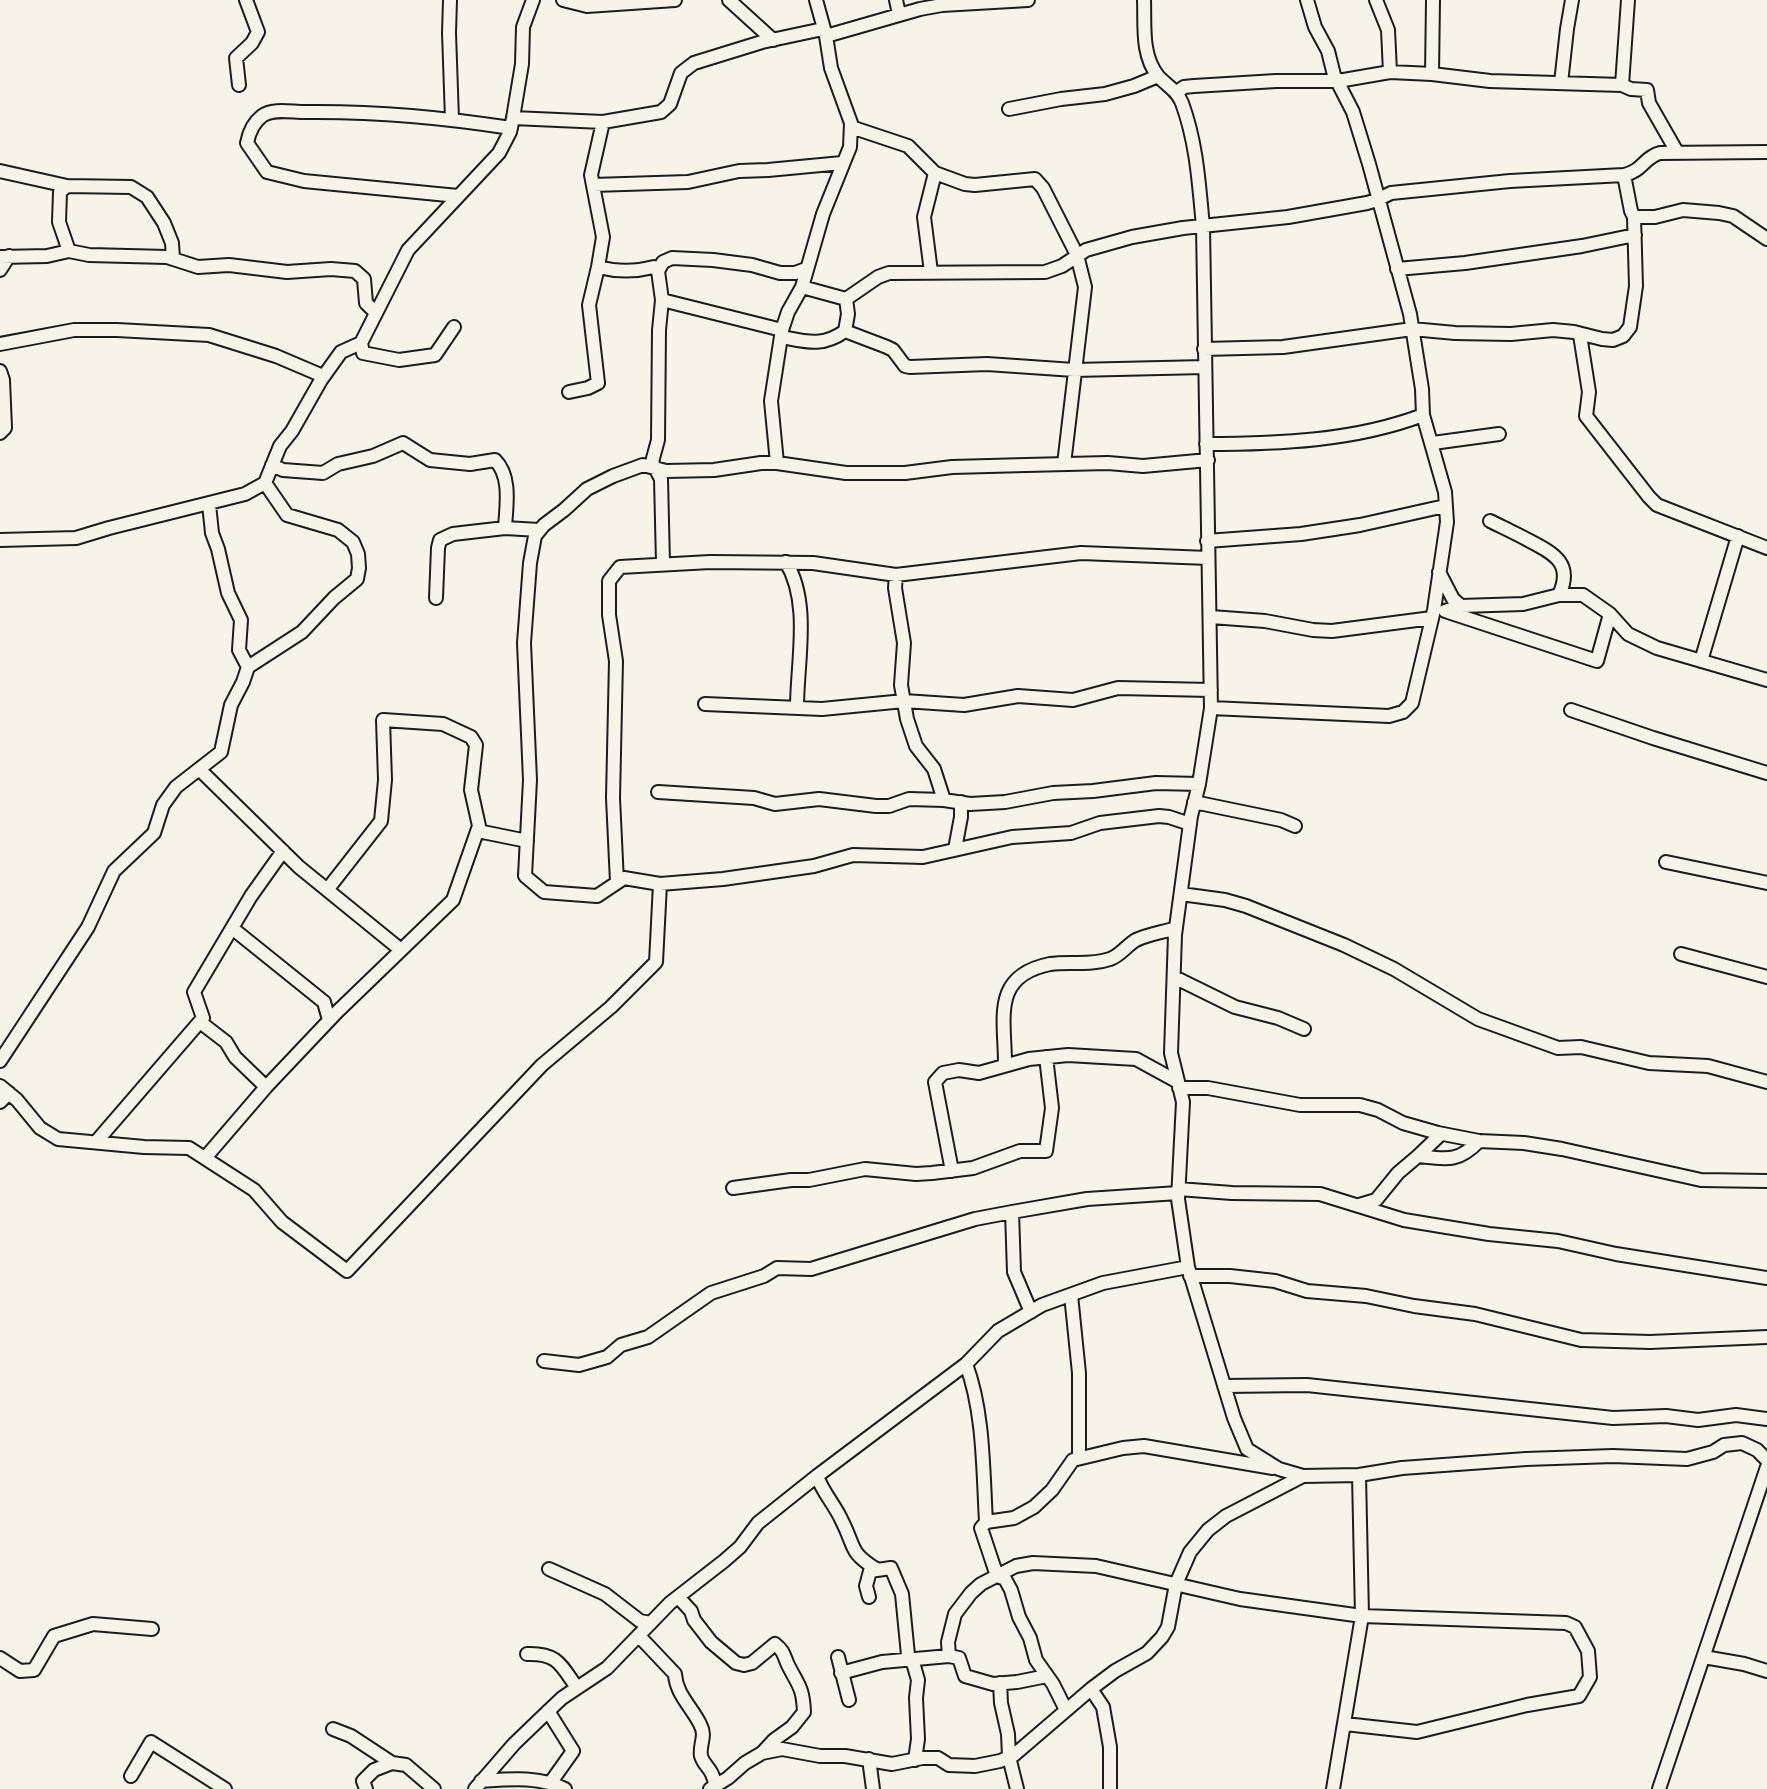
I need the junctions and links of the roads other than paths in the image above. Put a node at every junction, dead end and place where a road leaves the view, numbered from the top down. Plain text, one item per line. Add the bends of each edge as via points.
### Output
1 (246, 0) edge
2 (450, 0) edge
3 (461, 0) edge
4 (533, 0) edge
5 (563, 0) edge
6 (675, 0) edge
7 (729, 0) edge
8 (816, 0) edge
9 (896, 0) edge
10 (1028, 0) edge
11 (1144, 0) edge
12 (1307, 0) edge
13 (1376, 0) edge
14 (1433, 0) edge
15 (1572, 0) edge
16 (1628, 0) edge
17 (899, 14) junction
18 (824, 33) junction
19 (773, 40) junction
20 (1390, 72) junction
21 (1432, 74) junction
22 (1158, 76) junction
23 (1338, 81) junction
24 (1561, 83) junction
25 (239, 85) dead end
26 (1622, 85) junction
27 (1177, 92) junction
28 (1009, 109) dead end
29 (452, 119) junction
30 (603, 122) junction
31 (512, 123) junction
32 (851, 127) junction
33 (1664, 131) junction
34 (1677, 152) junction
35 (1767, 152) edge
36 (1660, 153) junction
37 (842, 163) junction
38 (0, 171) edge
39 (935, 173) junction
40 (1624, 174) junction
41 (593, 185) junction
42 (67, 186) junction
43 (458, 196) junction
44 (1377, 200) junction
45 (1634, 217) junction
46 (1203, 227) junction
47 (1635, 235) junction
48 (1767, 239) edge
49 (69, 251) junction
50 (1077, 255) junction
51 (5, 256) edge
52 (173, 259) junction
53 (598, 267) junction
54 (806, 269) junction
55 (1397, 269) junction
56 (0, 270) edge
57 (658, 271) junction
58 (931, 272) junction
59 (802, 287) junction
60 (846, 299) junction
61 (662, 300) junction
62 (376, 313) junction
63 (454, 327) dead end
64 (1412, 329) junction
65 (845, 331) junction
66 (782, 334) junction
67 (1580, 335) junction
68 (361, 343) junction
69 (0, 344) edge
70 (1204, 349) junction
71 (1204, 368) junction
72 (1074, 370) junction
73 (0, 371) edge
74 (323, 376) junction
75 (569, 392) dead end
76 (1424, 415) junction
77 (0, 433) edge
78 (1499, 434) dead end
79 (1432, 443) junction
80 (1206, 444) junction
81 (1208, 460) junction
82 (777, 463) junction
83 (1064, 464) junction
84 (272, 465) junction
85 (656, 470) junction
86 (265, 483) junction
87 (209, 504) junction
88 (1445, 506) junction
89 (1490, 521) dead end
90 (505, 528) junction
91 (539, 530) junction
92 (1738, 536) junction
93 (0, 540) edge
94 (1208, 541) junction
95 (1767, 548) edge
96 (1208, 558) junction
97 (786, 562) junction
98 (663, 563) junction
99 (1439, 572) junction
100 (896, 575) junction
101 (1559, 595) junction
102 (436, 598) dead end
103 (1461, 606) junction
104 (1448, 612) junction
105 (1433, 614) junction
106 (1610, 614) junction
107 (1211, 617) junction
108 (1701, 661) junction
109 (248, 667) junction
110 (1767, 680) edge
111 (1211, 690) junction
112 (904, 701) junction
113 (705, 704) dead end
114 (797, 707) junction
115 (1211, 708) junction
116 (1571, 710) dead end
117 (199, 769) junction
118 (1767, 773) edge
119 (1199, 784) junction
120 (658, 792) dead end
121 (944, 800) junction
122 (961, 802) junction
123 (1194, 802) junction
124 (1190, 824) junction
125 (1295, 826) dead end
126 (478, 831) junction
127 (526, 841) junction
128 (955, 849) junction
129 (283, 851) junction
130 (1666, 862) dead end
131 (617, 882) junction
132 (1767, 883) edge
133 (660, 884) junction
134 (327, 890) junction
135 (1181, 894) junction
136 (232, 928) junction
137 (1176, 928) junction
138 (401, 950) junction
139 (1681, 954) dead end
140 (1174, 977) junction
141 (1767, 978) edge
142 (329, 1020) junction
143 (200, 1022) junction
144 (1304, 1029) dead end
145 (1046, 1057) junction
146 (0, 1061) edge
147 (1005, 1064) junction
148 (1767, 1082) edge
149 (1179, 1085) junction
150 (266, 1087) junction
151 (3, 1094) edge
152 (1441, 1134) junction
153 (1479, 1141) junction
154 (96, 1142) junction
155 (1418, 1156) junction
156 (205, 1158) junction
157 (952, 1171) junction
158 (1767, 1181) edge
159 (733, 1188) dead end
160 (1178, 1191) junction
161 (1358, 1205) junction
162 (1012, 1212) junction
163 (1189, 1272) junction
164 (1767, 1278) edge
165 (1071, 1295) junction
166 (1031, 1312) junction
167 (1767, 1337) edge
168 (544, 1361) dead end
169 (966, 1364) junction
170 (1224, 1386) junction
171 (1767, 1419) edge
172 (1247, 1449) junction
173 (1079, 1458) junction
174 (1767, 1460) edge
175 (1244, 1463) junction
176 (1279, 1469) junction
177 (1766, 1474) edge
178 (1359, 1475) junction
179 (817, 1476) junction
180 (1303, 1476) junction
181 (986, 1522) junction
182 (549, 1569) dead end
183 (876, 1569) junction
184 (997, 1576) junction
185 (1176, 1584) junction
186 (678, 1597) junction
187 (869, 1597) dead end
188 (1362, 1616) junction
189 (651, 1623) junction
190 (152, 1629) dead end
191 (639, 1636) junction
192 (527, 1654) dead end
193 (949, 1656) junction
194 (838, 1657) dead end
195 (1704, 1657) junction
196 (0, 1658) edge
197 (911, 1660) junction
198 (1767, 1671) edge
199 (842, 1673) junction
200 (1047, 1676) junction
201 (1000, 1683) junction
202 (577, 1688) junction
203 (1091, 1689) junction
204 (849, 1700) dead end
205 (1066, 1710) junction
206 (548, 1711) junction
207 (1345, 1724) junction
208 (333, 1729) dead end
209 (762, 1753) junction
210 (1010, 1757) junction
211 (869, 1760) junction
212 (915, 1760) junction
213 (392, 1763) junction
214 (131, 1776) dead end
215 (550, 1782) junction
216 (478, 1785) edge
217 (712, 1787) edge
218 (225, 1789) edge
219 (366, 1789) edge
220 (434, 1789) edge
221 (565, 1789) edge
222 (873, 1789) edge
223 (1017, 1789) edge
224 (1110, 1789) edge
225 (1333, 1789) edge
226 (1659, 1789) edge

1 - 25 street via 258,32 236,58
2 - 3 street
2 - 29 street
4 - 31 street via 523,27 522,64
5 - 6 street via 587,6
7 - 19 street
8 - 18 street
9 - 17 street
10 - 17 street via 942,5
11 - 22 street via 1145,42
12 - 23 street
13 - 20 street via 1388,30
14 - 21 street
15 - 24 street
16 - 26 street
17 - 18 street
18 - 19 street
18 - 32 street
19 - 30 street via 694,63 681,73 670,104 661,112
20 - 21 street
20 - 23 street
21 - 24 street
22 - 27 street
22 - 28 street via 1105,94
23 - 27 street via 1194,86
23 - 44 street via 1353,112
24 - 26 street
26 - 33 street via 1647,90 1648,103
27 - 46 street via 1197,159
29 - 31 street
29 - 43 street via 386,113 277,112 263,114 250,130 247,143 267,172 304,181
30 - 31 street
30 - 41 street via 591,175
31 - 43 street via 499,153
32 - 37 street via 850,147
32 - 39 street via 908,146
33 - 34 street
33 - 36 street
34 - 35 street
34 - 36 street
36 - 40 street via 1635,173
37 - 41 street via 739,171 688,182
37 - 54 street
38 - 42 street
39 - 50 street via 975,185 1035,179
39 - 58 street via 924,217
40 - 44 street via 1417,190 1391,193
40 - 45 street
41 - 53 street via 603,237
42 - 49 street via 60,192 59,222
42 - 52 street via 131,187 147,197 164,223
43 - 62 street via 408,250
44 - 46 street via 1288,217
44 - 55 street
45 - 47 street
45 - 48 street via 1683,210 1719,213 1733,216
46 - 50 street via 1132,237
46 - 70 street
47 - 55 street via 1465,263
47 - 67 street via 1636,286 1630,327 1613,340
49 - 51 street via 47,256
49 - 52 street
50 - 58 street via 1045,272
50 - 72 street via 1085,287
51 - 56 street
52 - 62 street via 198,267 355,271 364,279 366,303
53 - 57 street via 615,272 654,267
53 - 75 street via 589,305 598,383
54 - 57 street via 780,273 752,265 672,258 663,262
54 - 59 street
55 - 64 street
57 - 61 street
58 - 60 street via 883,274
59 - 60 street
59 - 66 street via 788,312
60 - 65 street
61 - 66 street
61 - 85 street via 658,440 652,462
62 - 68 street
63 - 68 street via 435,356 399,360 363,353
64 - 67 street via 1511,334 1553,330
64 - 70 street via 1283,347
64 - 76 street
65 - 66 street via 822,342
65 - 72 street via 893,350 904,366 987,364
66 - 82 street via 771,401
67 - 92 street via 1588,392 1586,416 1593,426 1658,505
68 - 74 street via 341,352
69 - 74 street via 74,330 209,335
70 - 71 street
71 - 72 street
71 - 80 street
72 - 83 street
73 - 77 street via 5,428
74 - 84 street
76 - 79 street
76 - 80 street via 1372,430 1305,440
78 - 79 street
79 - 88 street
80 - 81 street
81 - 83 street via 1143,466
81 - 94 street
82 - 83 street via 846,473
82 - 85 street via 714,470
84 - 86 street
84 - 90 street via 283,470 323,473 338,464 373,456 403,443 430,460 470,464 495,460 501,467 507,492
85 - 91 street via 643,465 587,489
85 - 98 street via 661,479
86 - 87 street via 245,494
86 - 109 street via 287,515 338,531 353,542 359,568 357,579 302,632
87 - 93 street via 76,538
87 - 109 street via 212,533 228,593 241,620 239,650
88 - 94 street via 1301,534
88 - 99 street via 1447,522
89 - 101 street via 1552,552 1561,562 1565,576
90 - 91 street
90 - 102 street via 453,534 440,540
91 - 127 street via 530,563 524,643 530,780
92 - 95 street
92 - 108 street
94 - 96 street
96 - 100 street via 1081,554
96 - 107 street
97 - 98 street
97 - 100 street
97 - 114 street via 798,591 801,639
98 - 131 street via 620,567 609,581 616,661 613,798
99 - 103 street
99 - 105 street
100 - 112 street via 904,644
101 - 103 street via 1523,604
101 - 106 street via 1583,595
103 - 104 street
104 - 105 street
104 - 106 street via 1597,661
105 - 107 street via 1332,631
105 - 115 street via 1412,703 1403,712 1389,716
106 - 108 street via 1628,633 1657,648
107 - 111 street
108 - 110 street
109 - 117 street via 231,705 221,752
111 - 112 street via 1118,688 1073,700 1018,696 964,705
111 - 115 street
112 - 114 street via 822,709
112 - 121 street via 916,746 934,770
113 - 114 street
115 - 119 street
116 - 118 street
117 - 129 street
117 - 146 street via 176,787 163,805 154,833 114,871 88,927
119 - 122 street via 1156,783 1005,802
119 - 123 street
120 - 121 street via 754,798 775,804 819,799 889,806 909,799
121 - 122 street
122 - 128 street
123 - 124 street
123 - 125 street
124 - 128 street via 1159,816
124 - 135 street
126 - 127 street
126 - 134 street via 471,790 476,745 471,737 443,724 383,720 385,780 381,821
126 - 138 street via 453,900
127 - 131 street via 525,876 544,892 597,896
128 - 133 street via 923,857 853,855 814,866
129 - 134 street
129 - 136 street
130 - 132 street
131 - 133 street via 624,878
133 - 156 street via 656,962 542,1065 347,1271 282,1222 254,1190
134 - 138 street
135 - 137 street
135 - 148 street via 1246,906 1344,945 1394,969 1478,1019 1558,1048 1581,1047 1649,1063 1708,1066
136 - 142 street via 324,1002
136 - 143 street via 194,992 203,1018
137 - 140 street
137 - 147 street via 1137,940 1112,959 1050,964 1020,975 1008,989 1004,1013
138 - 142 street
139 - 141 street
140 - 144 street via 1235,1007
140 - 149 street via 1171,1053
142 - 150 street
143 - 150 street via 226,1042 235,1057
143 - 154 street
145 - 147 street
145 - 149 street via 1136,1059
145 - 157 street via 1052,1108 1046,1151 1020,1151 973,1168
147 - 157 street via 979,1072 943,1073 935,1082
149 - 152 street via 1300,1106 1360,1106
149 - 160 street via 1182,1102
150 - 156 street
151 - 154 street via 58,1139
152 - 153 street
152 - 155 street
153 - 155 street via 1450,1160
153 - 158 street via 1562,1149 1701,1180
154 - 156 street via 189,1148
155 - 161 street via 1376,1200
157 - 159 street via 916,1174 865,1169
160 - 161 street via 1320,1194
160 - 162 street via 1087,1198
160 - 163 street
161 - 164 street via 1404,1220 1558,1240 1616,1254
162 - 166 street via 1014,1272
162 - 168 street via 811,1269 777,1268 711,1293 648,1337 621,1345 607,1357 579,1365
163 - 165 street via 1114,1280
163 - 167 street via 1275,1281 1307,1291 1366,1296 1475,1314 1581,1340 1650,1342
163 - 170 street
165 - 166 street
165 - 173 street via 1079,1373
166 - 169 street via 998,1331
169 - 179 street
169 - 181 street via 975,1389
170 - 171 street via 1362,1389 1613,1418 1666,1416 1698,1420 1736,1415
170 - 172 street
172 - 175 street
172 - 176 street
173 - 175 street via 1144,1446
173 - 181 street via 1070,1462 1052,1491 1034,1507 1014,1518
174 - 178 street via 1742,1443 1724,1445 1687,1459 1526,1459
175 - 176 street
176 - 180 street
177 - 195 street
178 - 180 street
178 - 188 street
179 - 183 street via 842,1520 852,1548
179 - 186 street via 758,1523 724,1562
180 - 185 street via 1226,1516 1208,1530 1190,1552
181 - 184 street via 981,1528
182 - 189 street via 604,1594 640,1621
183 - 187 street via 870,1571 868,1578
183 - 197 street via 891,1568 897,1578
184 - 185 street via 1016,1566 1044,1563 1096,1566
184 - 193 street via 981,1584 955,1614
184 - 200 street via 1011,1590 1036,1660
185 - 188 street via 1240,1599
185 - 203 street via 1168,1627 1162,1637 1147,1653
186 - 189 street
186 - 209 street via 711,1642 736,1663 752,1663 775,1644 783,1650 799,1683 804,1712
188 - 207 street
188 - 207 street via 1566,1623 1575,1628 1585,1644 1590,1677 1579,1696 1417,1732
189 - 191 street
190 - 196 street via 93,1624 54,1636 34,1670 20,1671
191 - 202 street via 607,1668
191 - 217 street via 675,1674 675,1686 700,1725 705,1736 701,1755 711,1769
192 - 202 street via 545,1653 560,1664
193 - 197 street
193 - 201 street via 959,1658 965,1676
194 - 199 street
195 - 198 street
195 - 226 street
197 - 199 street via 882,1662
197 - 212 street via 918,1680
199 - 204 street
200 - 201 street
200 - 205 street
201 - 210 street
202 - 206 street
203 - 205 street
203 - 224 street via 1103,1707 1110,1747
205 - 210 street
206 - 215 street via 573,1751
206 - 216 street
207 - 225 street
208 - 213 street
209 - 211 street via 782,1749
209 - 217 street
210 - 212 street via 975,1766 949,1765 938,1758
210 - 223 street
211 - 212 street via 892,1764
211 - 222 street
213 - 219 street via 374,1770 363,1781
213 - 220 street via 406,1765
214 - 218 street via 152,1742
215 - 216 street via 513,1779
215 - 221 street

